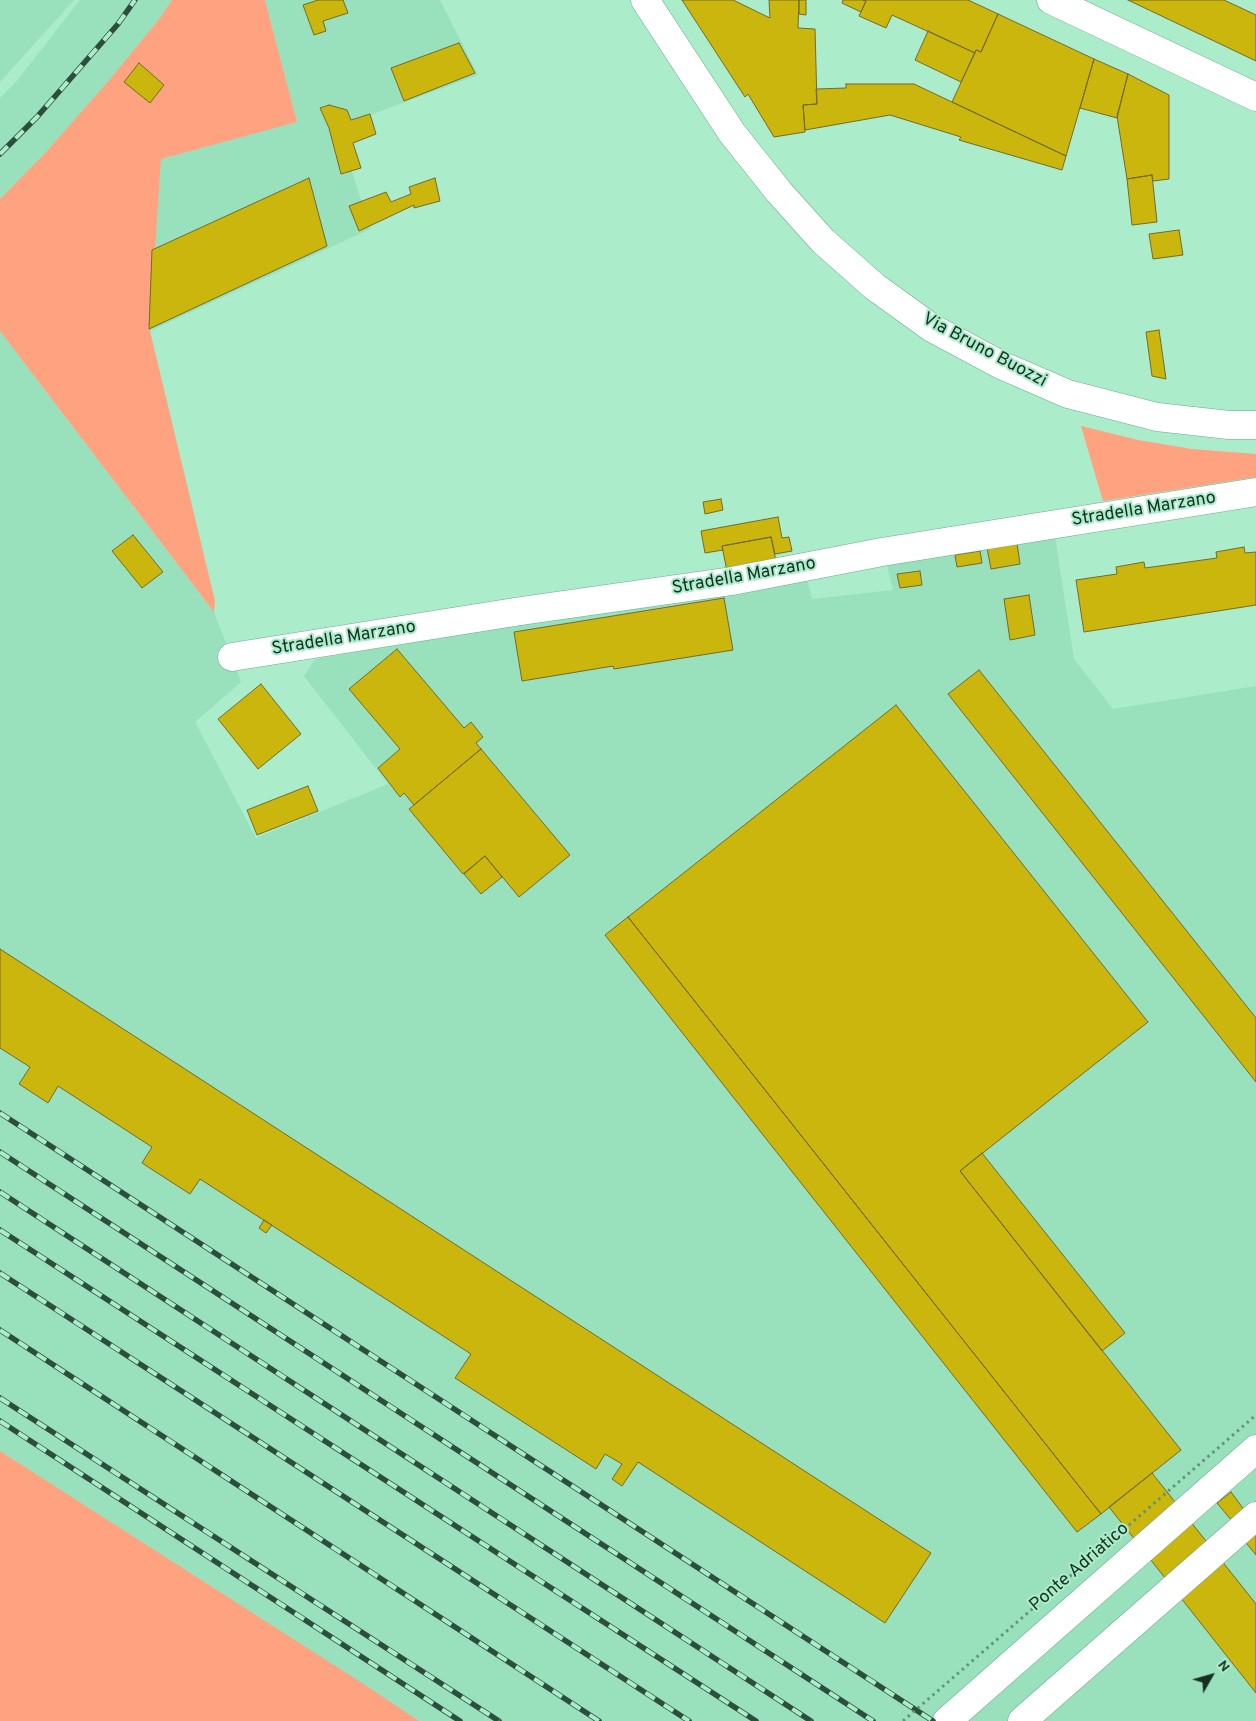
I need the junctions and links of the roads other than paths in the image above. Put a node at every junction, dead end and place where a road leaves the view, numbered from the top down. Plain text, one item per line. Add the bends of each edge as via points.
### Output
1 (645, 0) edge
2 (1051, 0) edge
3 (1256, 97) edge
4 (1256, 426) edge
5 (1256, 492) edge
6 (232, 657) dead end
7 (1256, 1449) edge
8 (1256, 1516) edge
9 (947, 1721) edge
10 (1022, 1721) edge

1 - 4 main road, Via Bruno Buozzi via 732,133 779,192 823,240 868,280 932,328 1001,365 1068,394 1157,417
2 - 3 main road
5 - 6 main road, Stradella Marzano via 882,552 732,581
7 - 9 main road, Ponte Adriatico
8 - 10 main road

